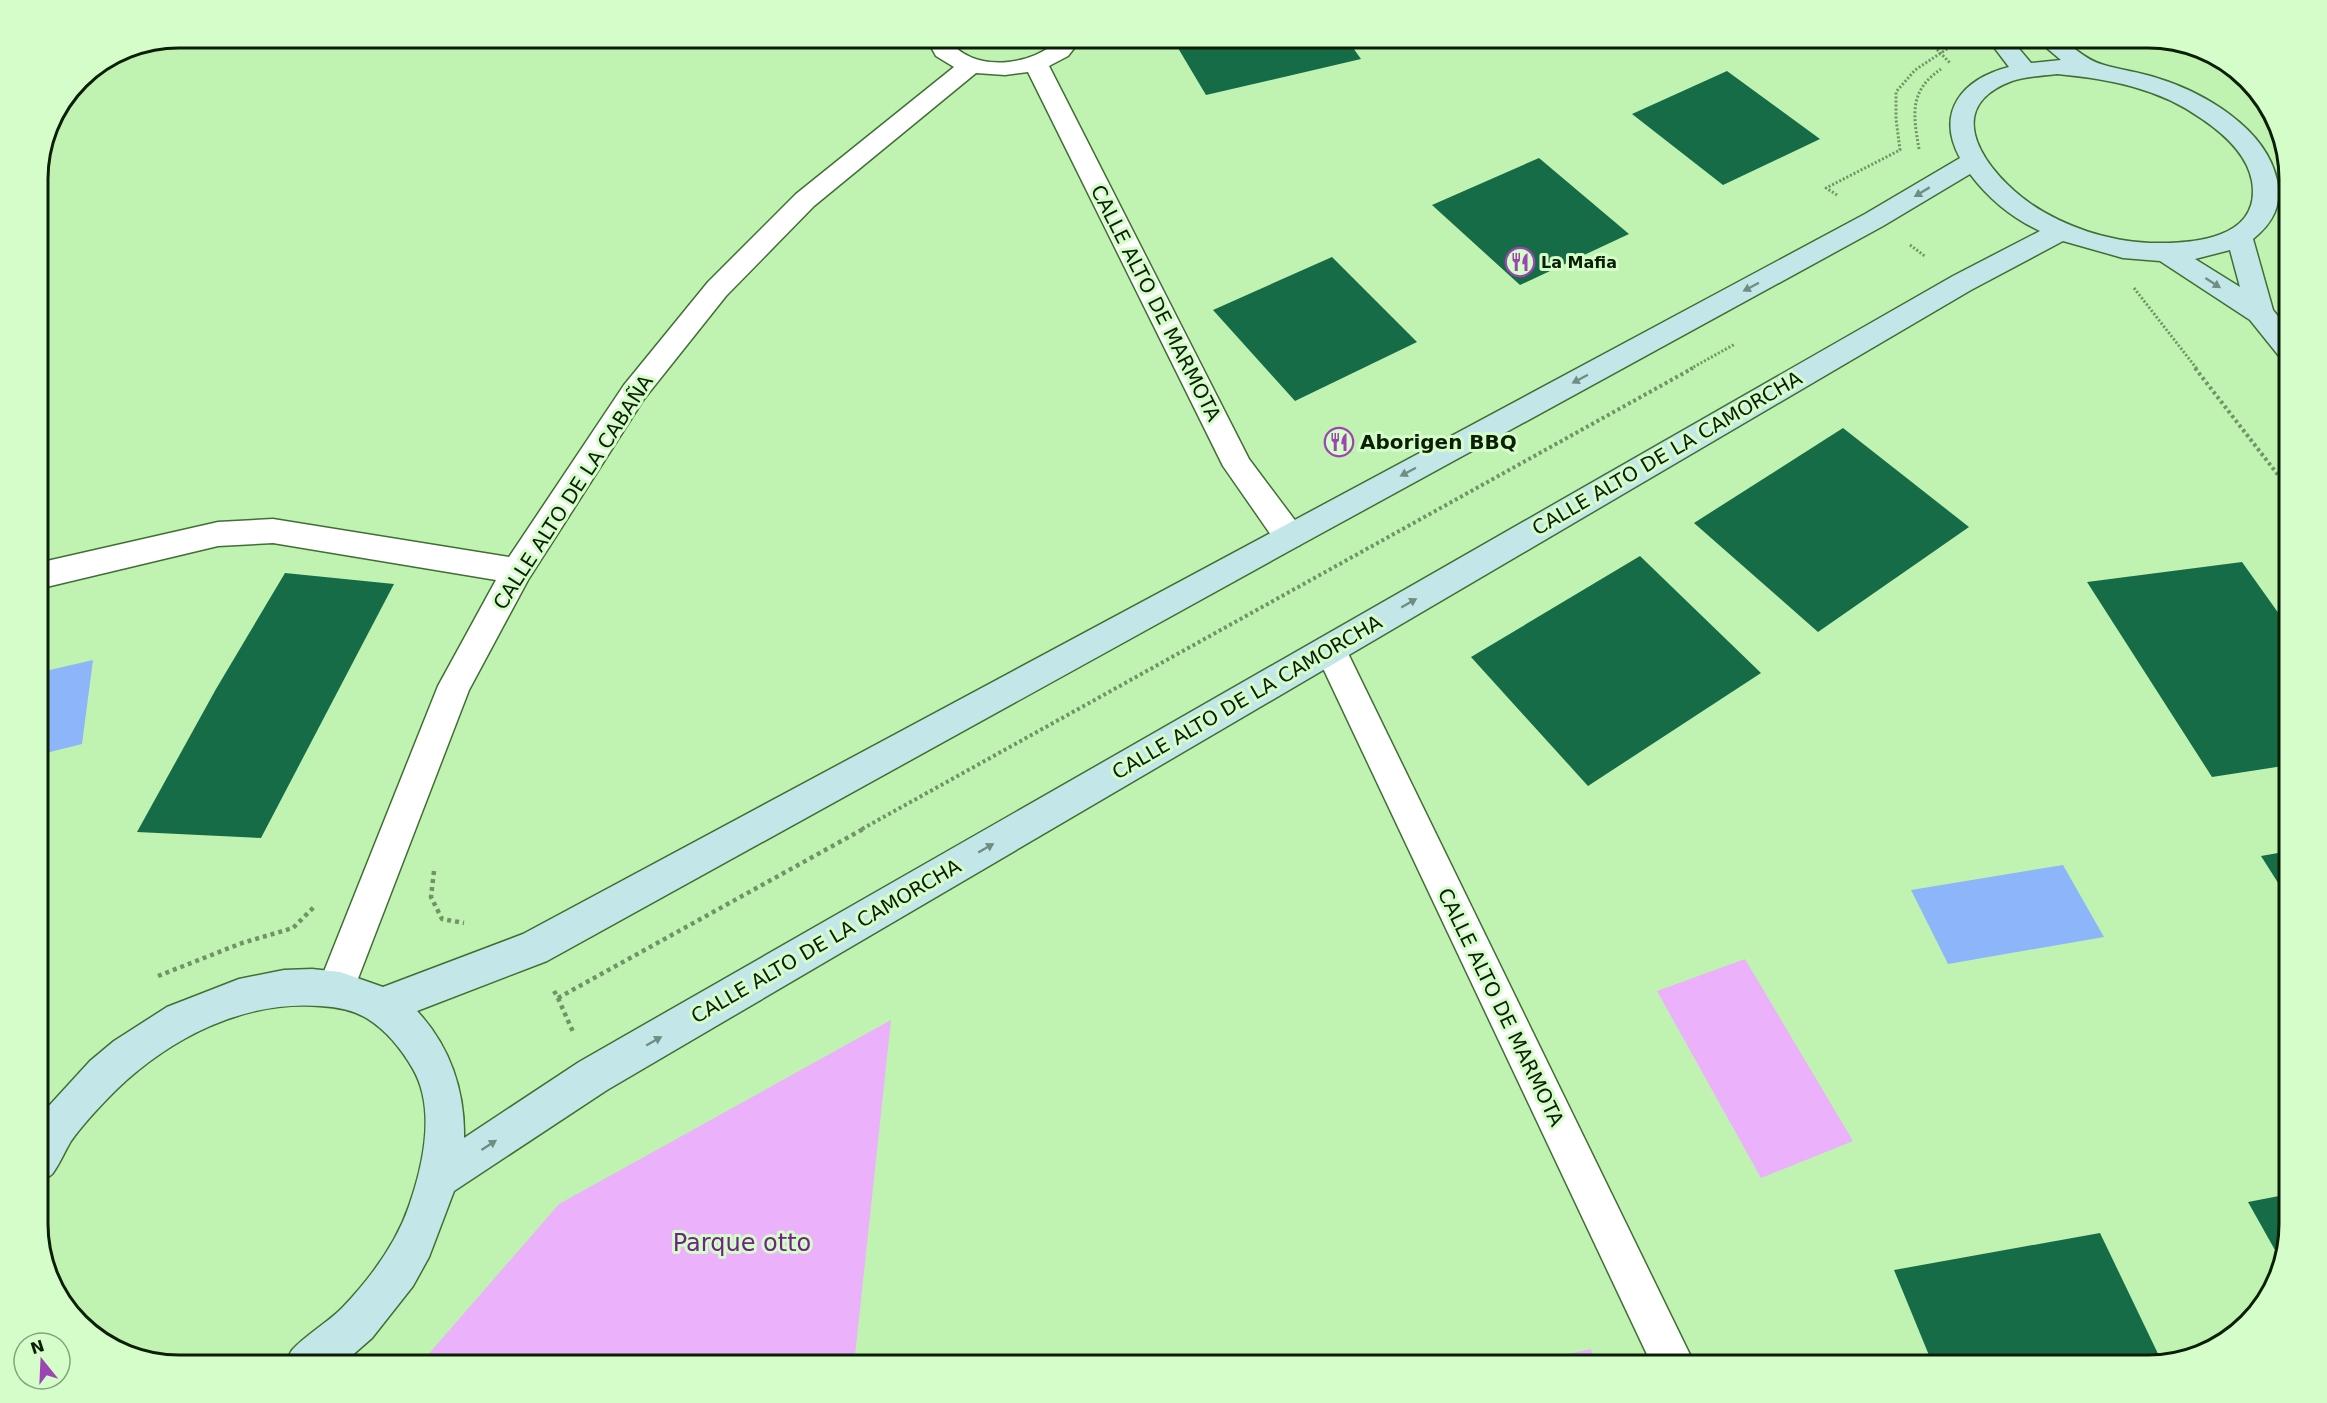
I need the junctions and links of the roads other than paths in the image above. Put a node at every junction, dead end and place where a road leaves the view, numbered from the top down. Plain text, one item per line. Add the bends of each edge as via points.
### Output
1 (943, 48) edge
2 (1062, 48) edge
3 (2006, 48) edge
4 (2058, 48) edge
5 (1036, 64) junction
6 (972, 65) junction
7 (2093, 69) junction
8 (2025, 71) junction
9 (1972, 162) junction
10 (2062, 231) junction
11 (2239, 236) junction
12 (2167, 253) junction
13 (2260, 313) junction
14 (2279, 337) edge
15 (1289, 536) junction
16 (517, 571) junction
17 (48, 574) edge
18 (1330, 649) junction
19 (336, 989) junction
20 (382, 1006) junction
21 (48, 1144) edge
22 (440, 1177) junction
23 (322, 1355) edge
24 (1669, 1355) edge

1 - 6 street
2 - 5 street
3 - 8 street
4 - 7 street
5 - 6 street via 993,69
5 - 15 street, CALLE ALTO DE MARMOTA via 1238,466
6 - 16 street, CALLE ALTO DE LA CABAÑA via 805,200 717,289 634,392
7 - 8 street via 2057,67
7 - 11 street via 2177,94 2213,115 2242,140 2260,166 2267,193 2260,217
8 - 9 street via 1980,89 1967,104 1961,122 1963,142
9 - 10 street via 1992,188
9 -> 15 street via 1874,220
10 - 12 street via 2096,243
18 -> 10 street, CALLE ALTO DE LA CAMORCHA via 1962,283
11 - 12 street via 2208,249
11 - 13 street
12 -> 13 street
13 - 14 street
15 - 20 street via 534,948
16 - 17 street via 273,531 218,534
16 - 19 street, CALLE ALTO DE LA CABAÑA via 454,686
22 -> 18 street, CALLE ALTO DE LA CAMORCHA via 604,1070
18 - 24 street, CALLE ALTO DE MARMOTA
19 - 20 street
19 - 21 street via 291,986 243,994 193,1012 144,1041 100,1078
20 - 22 street via 414,1034 437,1073 446,1122
22 - 23 street via 425,1222 400,1268 369,1311

